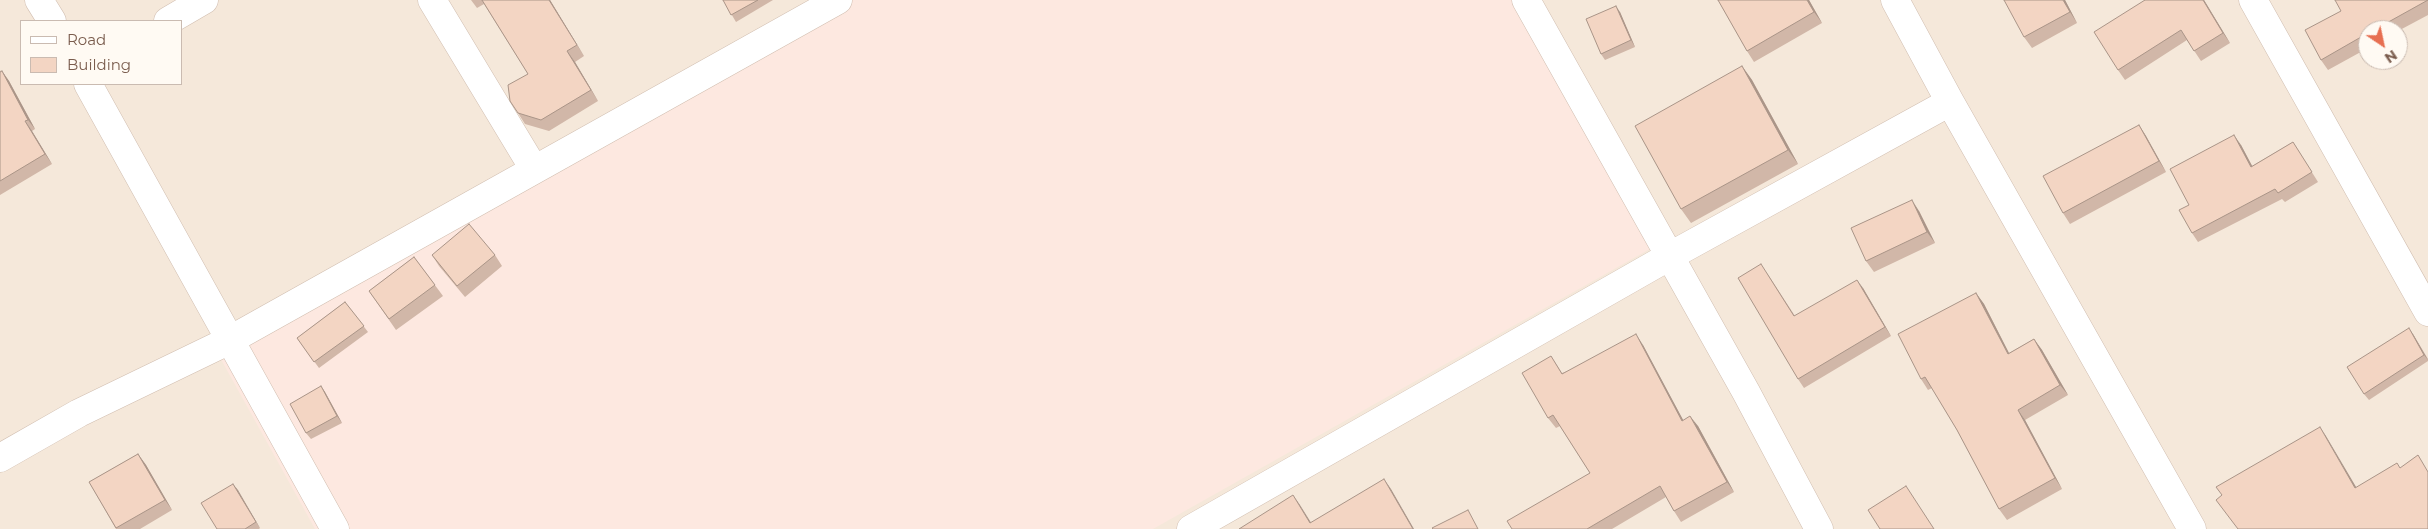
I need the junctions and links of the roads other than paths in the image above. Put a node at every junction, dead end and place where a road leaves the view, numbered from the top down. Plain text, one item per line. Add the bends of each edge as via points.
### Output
1 (39, 0) edge
2 (204, 0) edge
3 (432, 0) edge
4 (838, 0) edge
5 (1526, 0) edge
6 (1895, 0) edge
7 (2253, 0) edge
8 (51, 20) edge
9 (170, 20) edge
10 (89, 85) edge
11 (1950, 102) junction
12 (534, 169) junction
13 (1670, 256) junction
14 (2428, 312) edge
15 (230, 340) junction
16 (0, 458) edge
17 (1815, 528) edge
18 (335, 529) edge
19 (1191, 529) edge
20 (2192, 529) edge

1 - 8 street
2 - 9 street
3 - 12 street
4 - 12 street
5 - 13 street
6 - 11 street
7 - 14 street
10 - 15 street
11 - 13 street
11 - 20 street
12 - 15 street
13 - 17 street
13 - 19 street
15 - 16 street via 79,413
15 - 18 street

